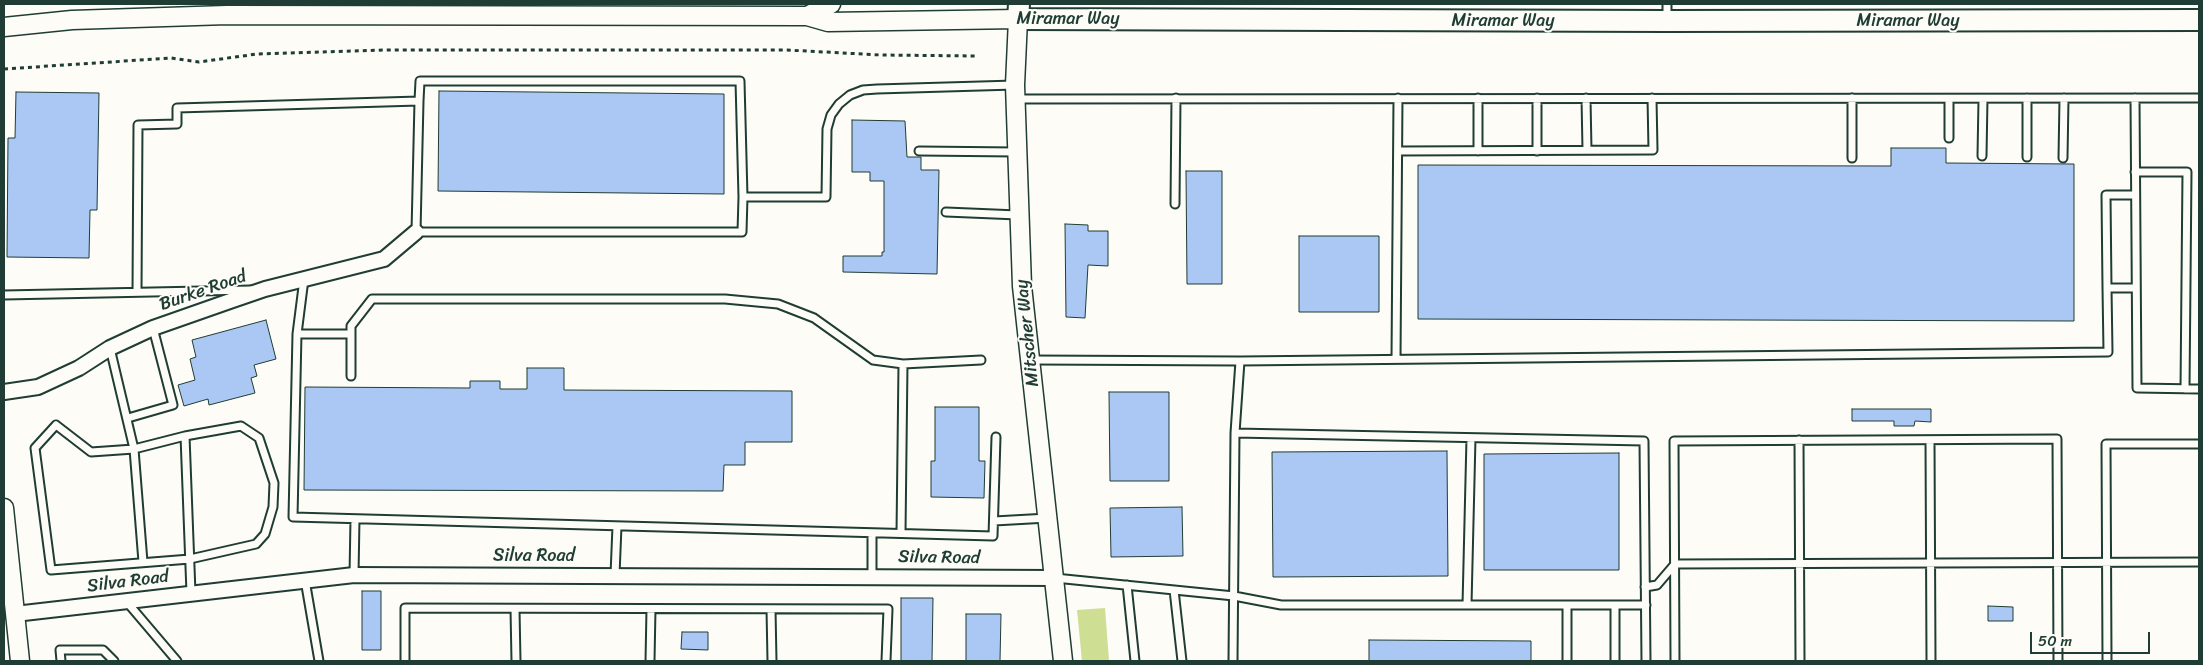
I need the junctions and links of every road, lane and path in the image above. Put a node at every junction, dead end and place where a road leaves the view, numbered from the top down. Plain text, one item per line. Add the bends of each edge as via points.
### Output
1 (831, 4) edge
2 (1018, 11) edge
3 (1667, 13) edge
4 (807, 16) junction
5 (2199, 20) edge
6 (4, 27) edge
7 (975, 56) dead end
8 (4, 69) edge
9 (1015, 92) junction
10 (1176, 98) junction
11 (1398, 98) junction
12 (1478, 98) junction
13 (1537, 98) junction
14 (1586, 98) junction
15 (1652, 98) junction
16 (1852, 98) junction
17 (2027, 98) junction
18 (2064, 98) junction
19 (2136, 98) junction
20 (2199, 98) edge
21 (1949, 99) junction
22 (1984, 99) junction
23 (419, 101) junction
24 (1948, 138) dead end
25 (1586, 150) junction
26 (919, 151) dead end
27 (1398, 151) junction
28 (1478, 151) junction
29 (1537, 151) junction
30 (1017, 152) junction
31 (1982, 156) dead end
32 (2027, 157) dead end
33 (1852, 158) dead end
34 (2063, 158) dead end
35 (2135, 172) junction
36 (2134, 195) junction
37 (743, 197) junction
38 (1175, 204) dead end
39 (946, 212) dead end
40 (1019, 215) junction
41 (416, 232) junction
42 (304, 279) junction
43 (2107, 288) junction
44 (2136, 288) junction
45 (265, 289) junction
46 (137, 292) junction
47 (4, 295) edge
48 (153, 328) junction
49 (297, 334) junction
50 (352, 334) junction
51 (110, 348) junction
52 (1396, 359) junction
53 (981, 360) dead end
54 (1032, 360) junction
55 (1240, 361) junction
56 (903, 364) junction
57 (351, 376) dead end
58 (2185, 389) junction
59 (2199, 390) edge
60 (4, 392) edge
61 (128, 418) junction
62 (1235, 433) junction
63 (185, 436) junction
64 (996, 437) dead end
65 (1471, 438) junction
66 (1799, 440) junction
67 (1930, 440) junction
68 (2199, 444) edge
69 (134, 449) junction
70 (4, 508) edge
71 (1048, 518) junction
72 (355, 519) junction
73 (994, 520) junction
74 (617, 526) junction
75 (872, 533) junction
76 (901, 533) junction
77 (190, 559) junction
78 (143, 562) junction
79 (2106, 562) junction
80 (2199, 562) edge
81 (1930, 563) junction
82 (2058, 563) junction
83 (1675, 564) junction
84 (1800, 564) junction
85 (354, 574) junction
86 (615, 575) junction
87 (872, 576) junction
88 (1055, 578) junction
89 (305, 580) junction
90 (1127, 586) junction
91 (1645, 587) junction
92 (1174, 590) junction
93 (191, 593) junction
94 (1234, 596) junction
95 (126, 601) junction
96 (1466, 605) junction
97 (1567, 605) junction
98 (1615, 605) junction
99 (1646, 605) junction
100 (515, 609) junction
101 (651, 609) junction
102 (771, 609) junction
103 (15, 614) junction
104 (20, 661) edge
105 (61, 661) edge
106 (114, 661) edge
107 (177, 661) edge
108 (319, 661) edge
109 (405, 661) edge
110 (516, 661) edge
111 (650, 661) edge
112 (772, 661) edge
113 (886, 661) edge
114 (1063, 661) edge
115 (1134, 661) edge
116 (1182, 661) edge
117 (1233, 661) edge
118 (1567, 661) edge
119 (1615, 661) edge
120 (1646, 661) edge
121 (1675, 661) edge
122 (1800, 661) edge
123 (1931, 661) edge
124 (2058, 661) edge
125 (2107, 661) edge

1 - 4 street, Miramar Way
2 - 3 main road, Miramar Way
2 - 4 street, Miramar Way via 828,22
2 - 9 street, Mitscher Way
3 - 5 main road, Miramar Way
4 - 6 street, Miramar Way via 227,12
7 - 8 path via 787,50 383,50 257,54 199,62 172,58
9 - 10 lane
9 - 30 street, Mitscher Way
9 - 37 lane via 877,89 850,95 831,115 827,129 826,197
10 - 11 lane
10 - 38 lane
11 - 12 lane
11 - 27 lane
12 - 13 lane
12 - 28 lane
13 - 14 lane
13 - 29 lane
14 - 15 lane
14 - 25 lane
15 - 16 lane
15 - 25 lane via 1653,150
16 - 21 lane
16 - 33 lane
17 - 18 lane
17 - 22 lane
17 - 32 lane
18 - 19 lane
18 - 34 lane
19 - 20 lane
19 - 35 lane
21 - 22 lane
21 - 24 lane
22 - 31 lane
23 - 37 lane via 420,81 740,80
23 - 41 lane
23 - 46 lane via 177,108 177,124 138,125
25 - 29 lane
26 - 30 lane
27 - 28 lane
27 - 52 lane
28 - 29 lane
30 - 40 street, Mitscher Way
35 - 36 lane
35 - 58 lane via 2187,172
36 - 43 lane via 2106,195
36 - 44 lane
37 - 41 lane via 742,232
39 - 40 lane
40 - 54 street, Mitscher Way via 1022,286
41 - 42 street, Burke Road via 384,259
42 - 45 street, Burke Road
42 - 49 lane
43 - 44 lane
43 - 52 lane via 2108,352
44 - 58 lane via 2137,388
45 - 46 lane
45 - 48 street, Burke Road
46 - 47 lane
48 - 51 street, Burke Road
48 - 61 lane via 174,404
49 - 50 lane
49 - 72 lane via 294,517
50 - 56 lane via 352,326 372,300 725,300 778,304 814,318 873,360
50 - 57 lane
51 - 60 street, Burke Road via 79,368 38,387
51 - 61 lane
52 - 55 lane
53 - 56 lane
54 - 55 lane
54 - 71 street, Mitscher Way
55 - 62 lane
56 - 76 lane
58 - 59 lane
61 - 69 lane
62 - 65 lane
62 - 94 lane
63 - 69 lane
63 - 77 lane
63 - 77 lane via 241,426 259,438 274,483 273,507 265,534 256,544
64 - 73 lane
65 - 91 lane via 1644,441
65 - 96 lane
66 - 67 lane
66 - 83 lane via 1674,441
66 - 84 lane
67 - 81 lane
67 - 82 lane via 2057,439
68 - 79 lane via 2106,444
69 - 78 lane
69 - 78 lane via 91,452 56,425 35,448 51,570
70 - 103 street
71 - 73 lane
71 - 88 street, Mitscher Way
72 - 74 lane
72 - 85 lane
73 - 76 lane via 993,536
74 - 75 lane
74 - 86 lane
75 - 76 lane
75 - 87 lane
77 - 78 lane
77 - 93 lane
79 - 80 lane
79 - 82 lane
79 - 125 lane
81 - 82 lane
81 - 84 lane
81 - 123 lane
82 - 124 lane
83 - 84 lane
83 - 91 lane via 1657,585
83 - 121 lane
84 - 122 lane
85 - 86 street, Silva Road
85 - 89 street, Silva Road
86 - 87 street, Silva Road
87 - 88 street, Silva Road
88 - 90 lane
88 - 114 street, Mitscher Way
89 - 93 street, Silva Road
89 - 108 lane
90 - 92 lane
90 - 115 lane
91 - 99 lane
92 - 94 lane
92 - 116 lane
93 - 95 street, Silva Road
94 - 96 lane via 1281,605
94 - 117 lane
95 - 103 street, Silva Road
95 - 107 lane
96 - 97 lane
97 - 98 lane
97 - 118 lane
98 - 99 lane
98 - 119 lane
99 - 120 lane
100 - 101 lane
100 - 109 lane via 405,608
100 - 110 lane
101 - 102 lane
101 - 111 lane
102 - 112 lane
102 - 113 lane via 888,609
103 - 104 street
105 - 106 lane via 60,650 103,650

